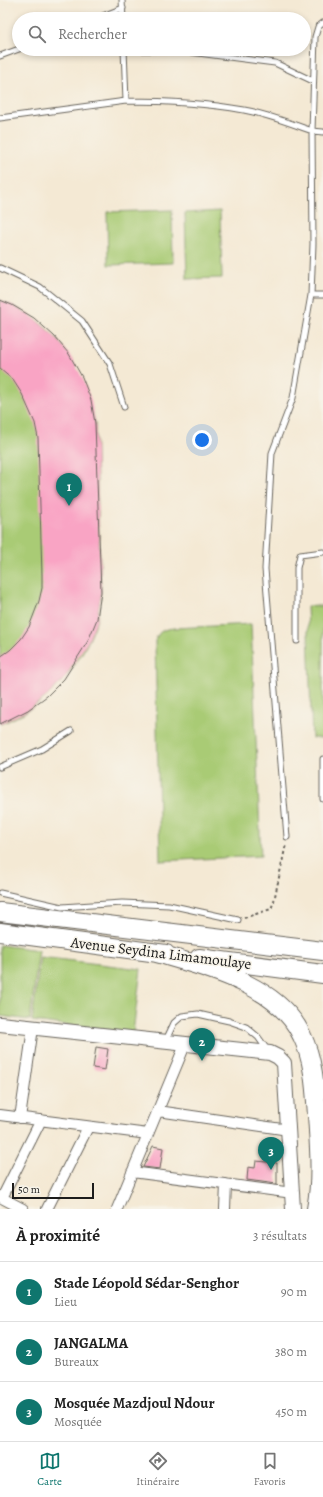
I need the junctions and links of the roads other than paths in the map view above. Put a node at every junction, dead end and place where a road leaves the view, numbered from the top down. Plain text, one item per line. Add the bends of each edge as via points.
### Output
1 (122, 0) edge
2 (123, 8) junction
3 (113, 12) edge
4 (123, 12) edge
5 (323, 23) edge
6 (12, 52) edge
7 (0, 56) edge
8 (124, 56) edge
9 (217, 56) edge
10 (313, 81) junction
11 (126, 100) junction
12 (0, 118) edge
13 (312, 131) junction
14 (323, 132) edge
15 (0, 268) edge
16 (311, 295) junction
17 (323, 295) edge
18 (124, 407) dead end
19 (323, 552) edge
20 (297, 641) dead end
21 (71, 731) dead end
22 (323, 759) edge
23 (0, 767) edge
24 (323, 799) edge
25 (287, 837) road end
26 (0, 893) edge
27 (0, 912) edge
28 (238, 920) road end
29 (0, 932) edge
30 (319, 950) edge
31 (154, 952) junction
32 (323, 974) edge
33 (0, 1024) edge
34 (33, 1028) junction
35 (165, 1042) junction
36 (185, 1045) junction
37 (270, 1053) junction
38 (158, 1111) junction
39 (0, 1115) edge
40 (20, 1118) junction
41 (40, 1120) junction
42 (88, 1127) junction
43 (289, 1130) junction
44 (148, 1134) junction
45 (132, 1172) junction
46 (226, 1184) junction
47 (293, 1193) junction
48 (1, 1198) edge
49 (23, 1209) edge
50 (47, 1209) edge
51 (117, 1209) edge
52 (225, 1209) edge
53 (293, 1209) edge
54 (316, 1209) edge

1 - 2 lane
2 - 3 lane
2 - 4 lane
5 - 10 lane via 315,37
6 - 7 lane
8 - 11 lane
9 - 10 lane via 275,64
10 - 13 lane
11 - 12 lane
11 - 13 lane via 166,100 245,110
13 - 14 lane
13 - 16 lane
15 - 18 lane via 40,287 82,321 110,364
16 - 17 lane
16 - 25 lane via 293,398 272,453 265,569
19 - 20 lane via 300,555 296,568
21 - 23 lane via 42,749
22 - 24 lane
26 - 28 lane via 62,907 122,903 169,905
27 - 30 highway, Avenue Seydina Limamoulaye
29 - 31 highway, Avenue Seydina Limamoulaye
31 - 32 highway, Avenue Seydina Limamoulaye
31 - 54 highway via 246,984 276,1003 292,1019 302,1035 310,1057 315,1084 320,1176
33 - 34 street
34 - 35 street
34 - 40 street
35 - 36 street
35 - 37 lane via 174,1023 182,1016 198,1014 246,1027 258,1036
36 - 37 street
36 - 38 street
37 - 43 street via 284,1063
38 - 43 street
38 - 44 street
39 - 40 street
40 - 41 street
41 - 42 street
41 - 48 street
42 - 44 street
42 - 50 street
43 - 47 street
44 - 45 street
45 - 46 street
45 - 51 street
46 - 47 street
46 - 52 street
47 - 53 street
48 - 49 street

